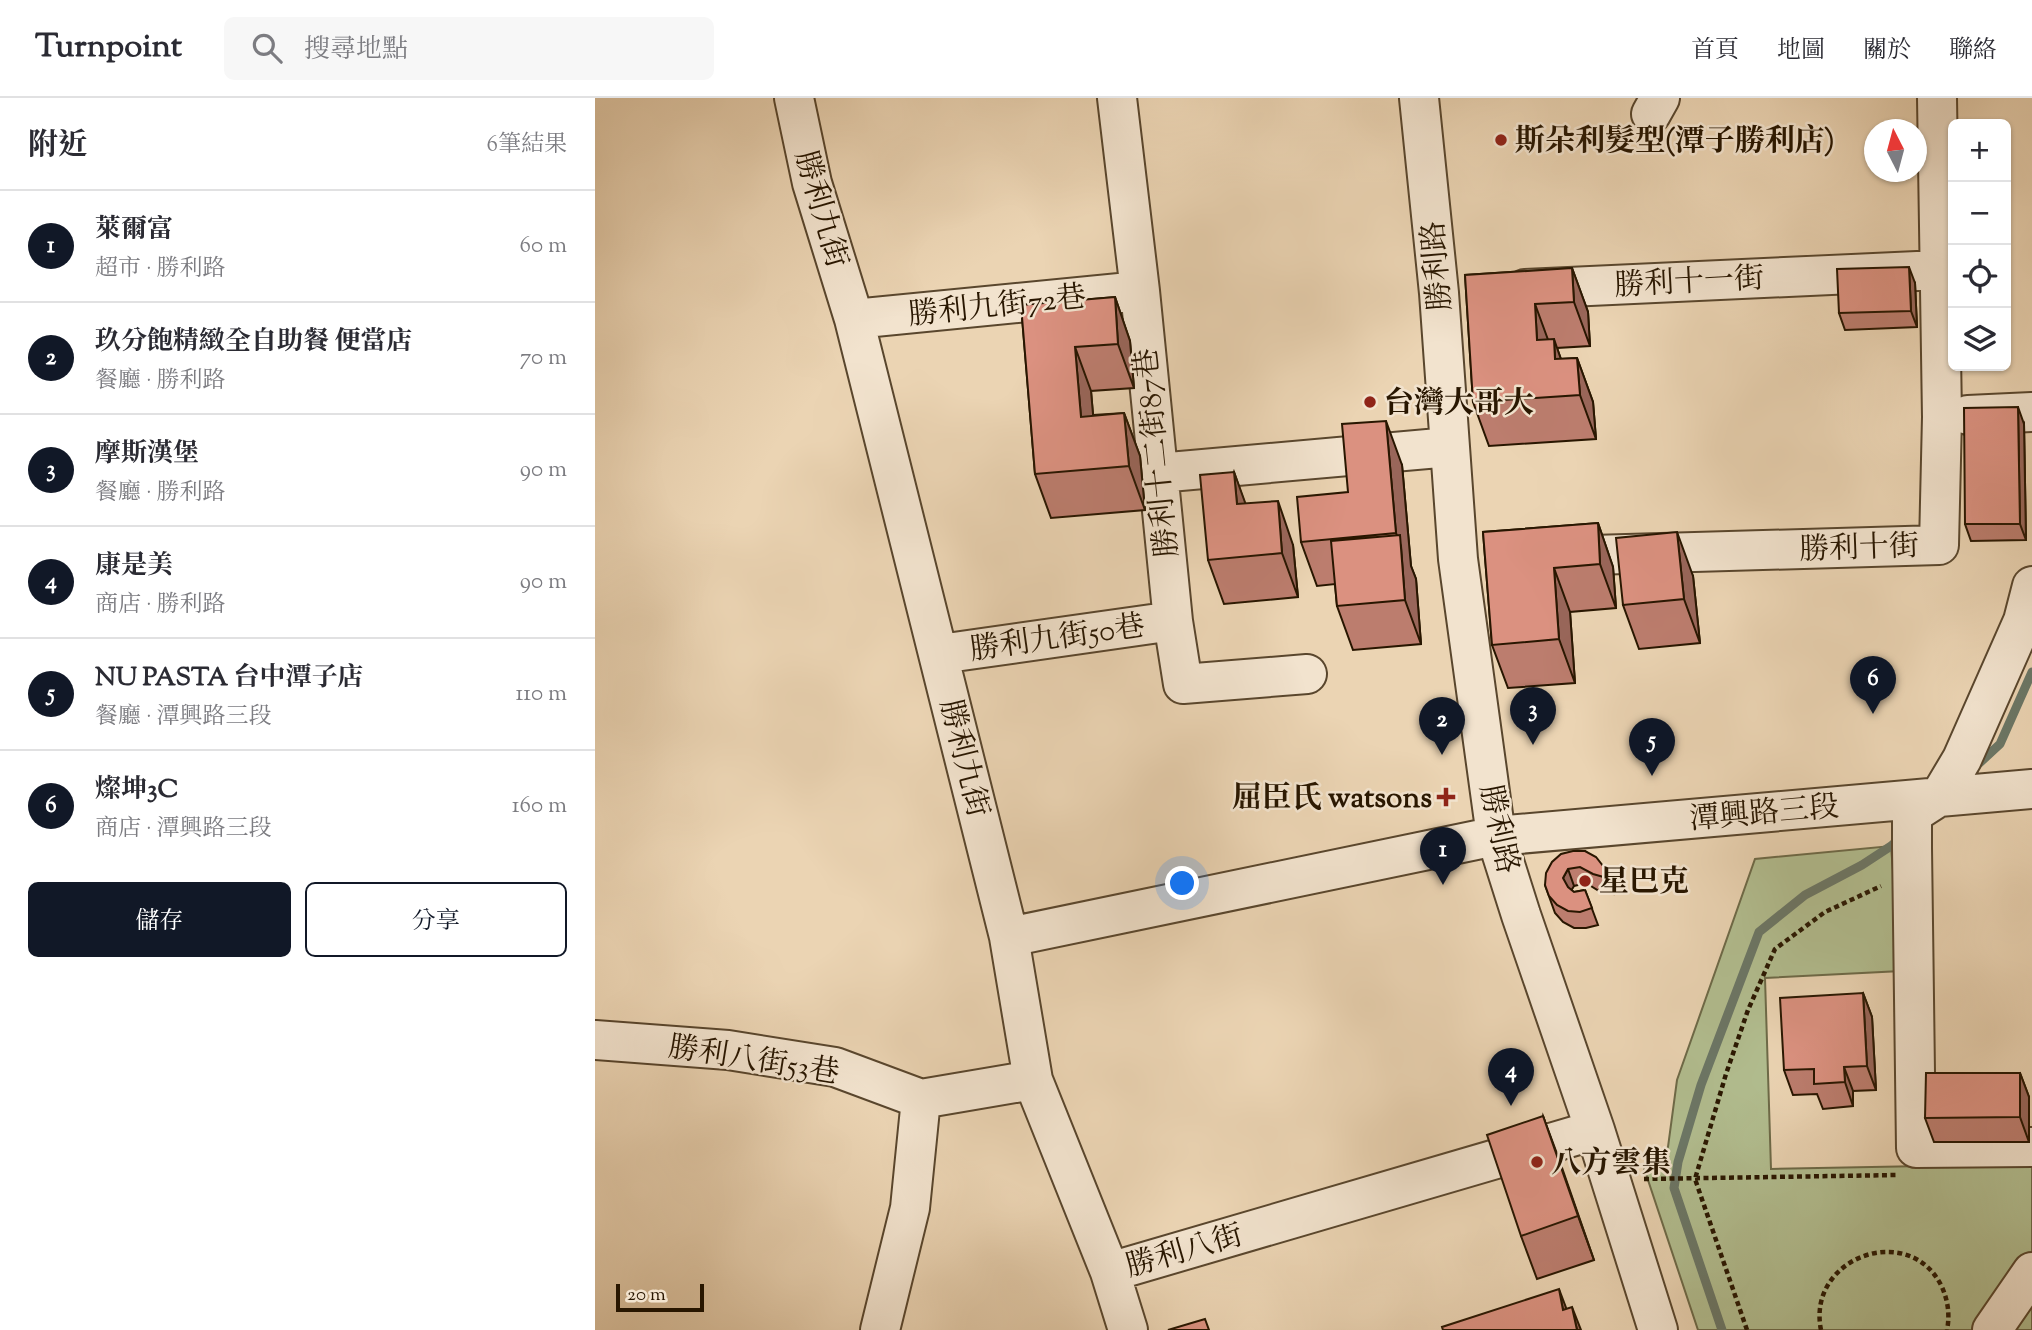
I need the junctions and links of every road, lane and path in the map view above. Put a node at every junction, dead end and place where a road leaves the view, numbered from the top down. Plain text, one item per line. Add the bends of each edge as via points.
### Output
1 (794, 98) edge
2 (1117, 98) edge
3 (1419, 98) edge
4 (1937, 98) edge
5 (1939, 270) junction
6 (1140, 291) junction
7 (1467, 291) junction
8 (854, 319) junction
9 (2032, 412) edge
10 (1942, 416) junction
11 (1450, 447) junction
12 (1158, 472) junction
13 (1458, 559) junction
14 (2032, 586) edge
15 (1173, 621) junction
16 (940, 654) junction
17 (1307, 674) dead end
18 (2032, 789) edge
19 (2032, 798) edge
20 (1928, 825) junction
21 (1496, 836) junction
22 (1009, 937) junction
23 (595, 1040) edge
24 (1033, 1080) junction
25 (921, 1099) junction
26 (1595, 1130) junction
27 (2032, 1147) edge
28 (1913, 1162) junction
29 (1661, 1179) dead end
30 (1693, 1179) junction
31 (1109, 1272) junction
32 (2032, 1272) edge
33 (880, 1330) edge
34 (1128, 1330) edge
35 (1658, 1330) edge
36 (1747, 1330) edge
37 (1821, 1330) edge
38 (1947, 1330) edge
39 (1992, 1330) edge

1 - 8 street, 勝利九街 via 812,183
2 - 6 street, 勝利十二街87巷
3 - 7 street, 勝利路
4 - 5 street, 勝利十街
5 - 7 street, 勝利十一街
5 - 10 street, 勝利十街
6 - 8 street, 勝利九街72巷
6 - 12 street, 勝利十二街87巷
7 - 11 street, 勝利路
8 - 16 street, 勝利九街
9 - 10 street
10 - 13 street, 勝利十街 via 1939,545
11 - 12 street
11 - 13 street, 勝利路
12 - 15 street, 勝利十二街87巷
13 - 21 street, 勝利路
14 - 20 street via 2023,621
15 - 16 street, 勝利九街50巷
15 - 17 street, 勝利十二街87巷 via 1183,684
16 - 22 street, 勝利九街
18 - 19 street
18 - 20 street, 潭興路三段
20 - 21 street, 潭興路三段
20 - 28 street
20 - 30 path via 1775,949 1748,1010
21 - 22 street
21 - 26 street, 勝利路
22 - 24 street, 勝利八街
23 - 25 street, 勝利八街53巷 via 728,1050 835,1067
24 - 25 street
24 - 31 street, 勝利八街
25 - 33 street via 910,1209
26 - 31 street, 勝利八街
26 - 35 street, 勝利路
27 - 28 street
28 - 30 path
29 - 30 path
30 - 36 path
31 - 34 street
32 - 39 street
37 - 38 path via 1822,1298 1835,1275 1867,1254 1890,1252 1915,1260 1935,1277 1947,1300

